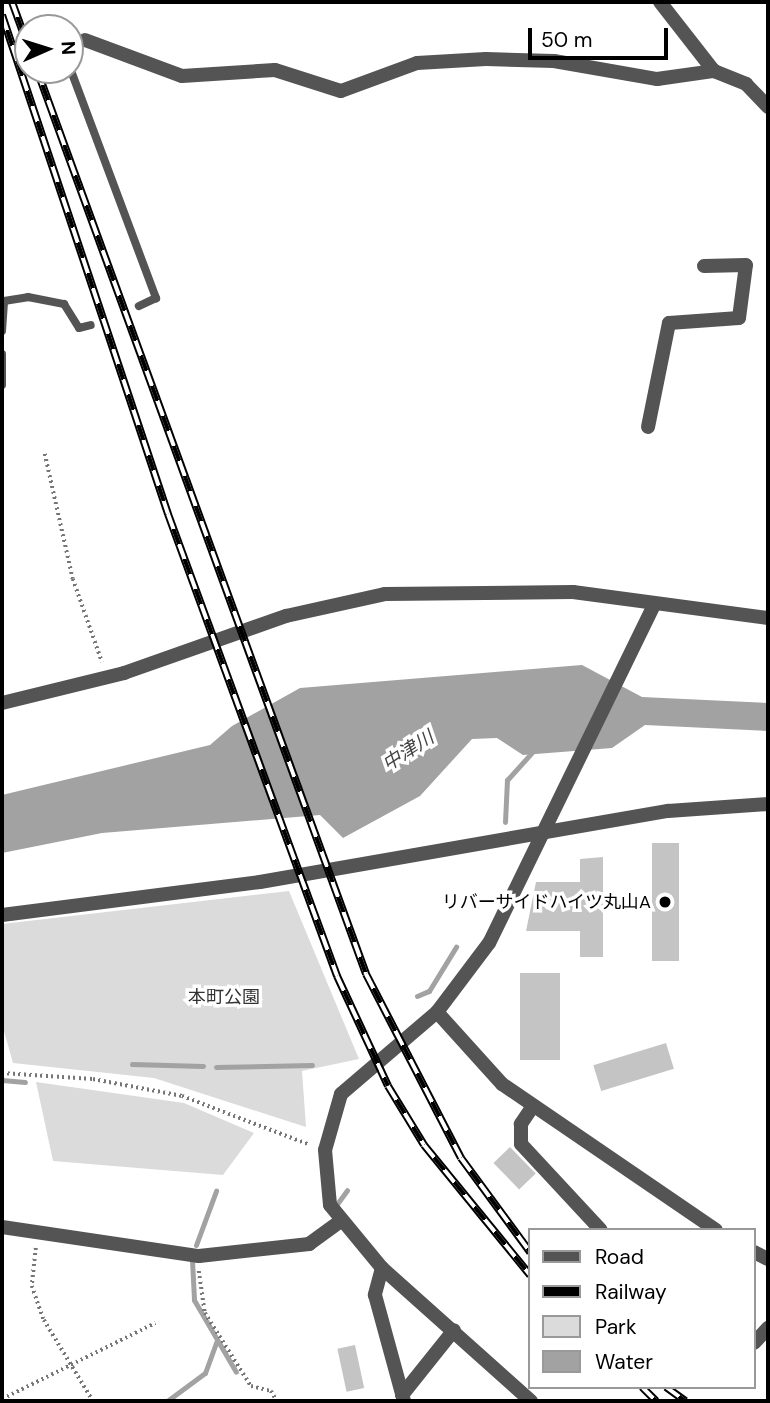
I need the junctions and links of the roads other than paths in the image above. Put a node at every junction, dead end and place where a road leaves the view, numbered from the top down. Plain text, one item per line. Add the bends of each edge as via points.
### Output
1 (660, 2) edge
2 (85, 40) edge
3 (714, 71) junction
4 (76, 84) edge
5 (768, 107) edge
6 (704, 265) dead end
7 (3, 300) edge
8 (139, 306) dead end
9 (91, 325) dead end
10 (2, 331) edge
11 (2, 354) edge
12 (2, 386) edge
13 (648, 427) dead end
14 (654, 604) junction
15 (768, 618) edge
16 (2, 703) edge
17 (768, 804) edge
18 (542, 834) junction
19 (2, 915) edge
20 (437, 1012) junction
21 (533, 1105) junction
22 (339, 1222) junction
23 (2, 1227) edge
24 (599, 1228) edge
25 (713, 1228) edge
26 (382, 1268) junction
27 (768, 1328) edge
28 (454, 1329) junction
29 (756, 1341) edge
30 (403, 1398) edge
31 (531, 1401) edge

1 - 3 street
2 - 3 street via 182,76 275,70 341,90 417,63 486,59 554,61 657,79
3 - 5 street via 746,84
4 - 8 lane via 156,298
6 - 13 street via 746,265 739,318 669,323
7 - 9 lane via 52,299 64,304 79,328
7 - 10 lane
11 - 12 lane
14 - 15 street
14 - 16 street via 499,588 385,594 286,617 108,677
14 - 18 street
17 - 18 street via 668,811
18 - 19 street via 260,882
18 - 20 street via 489,943
20 - 21 street via 475,1060
20 - 22 street via 341,1094 325,1150 324,1176
21 - 24 street via 521,1124 521,1144
21 - 25 street
22 - 23 street via 309,1244 199,1256
22 - 26 street
26 - 28 street
26 - 30 street via 375,1295
27 - 29 street
28 - 30 street
28 - 31 street

